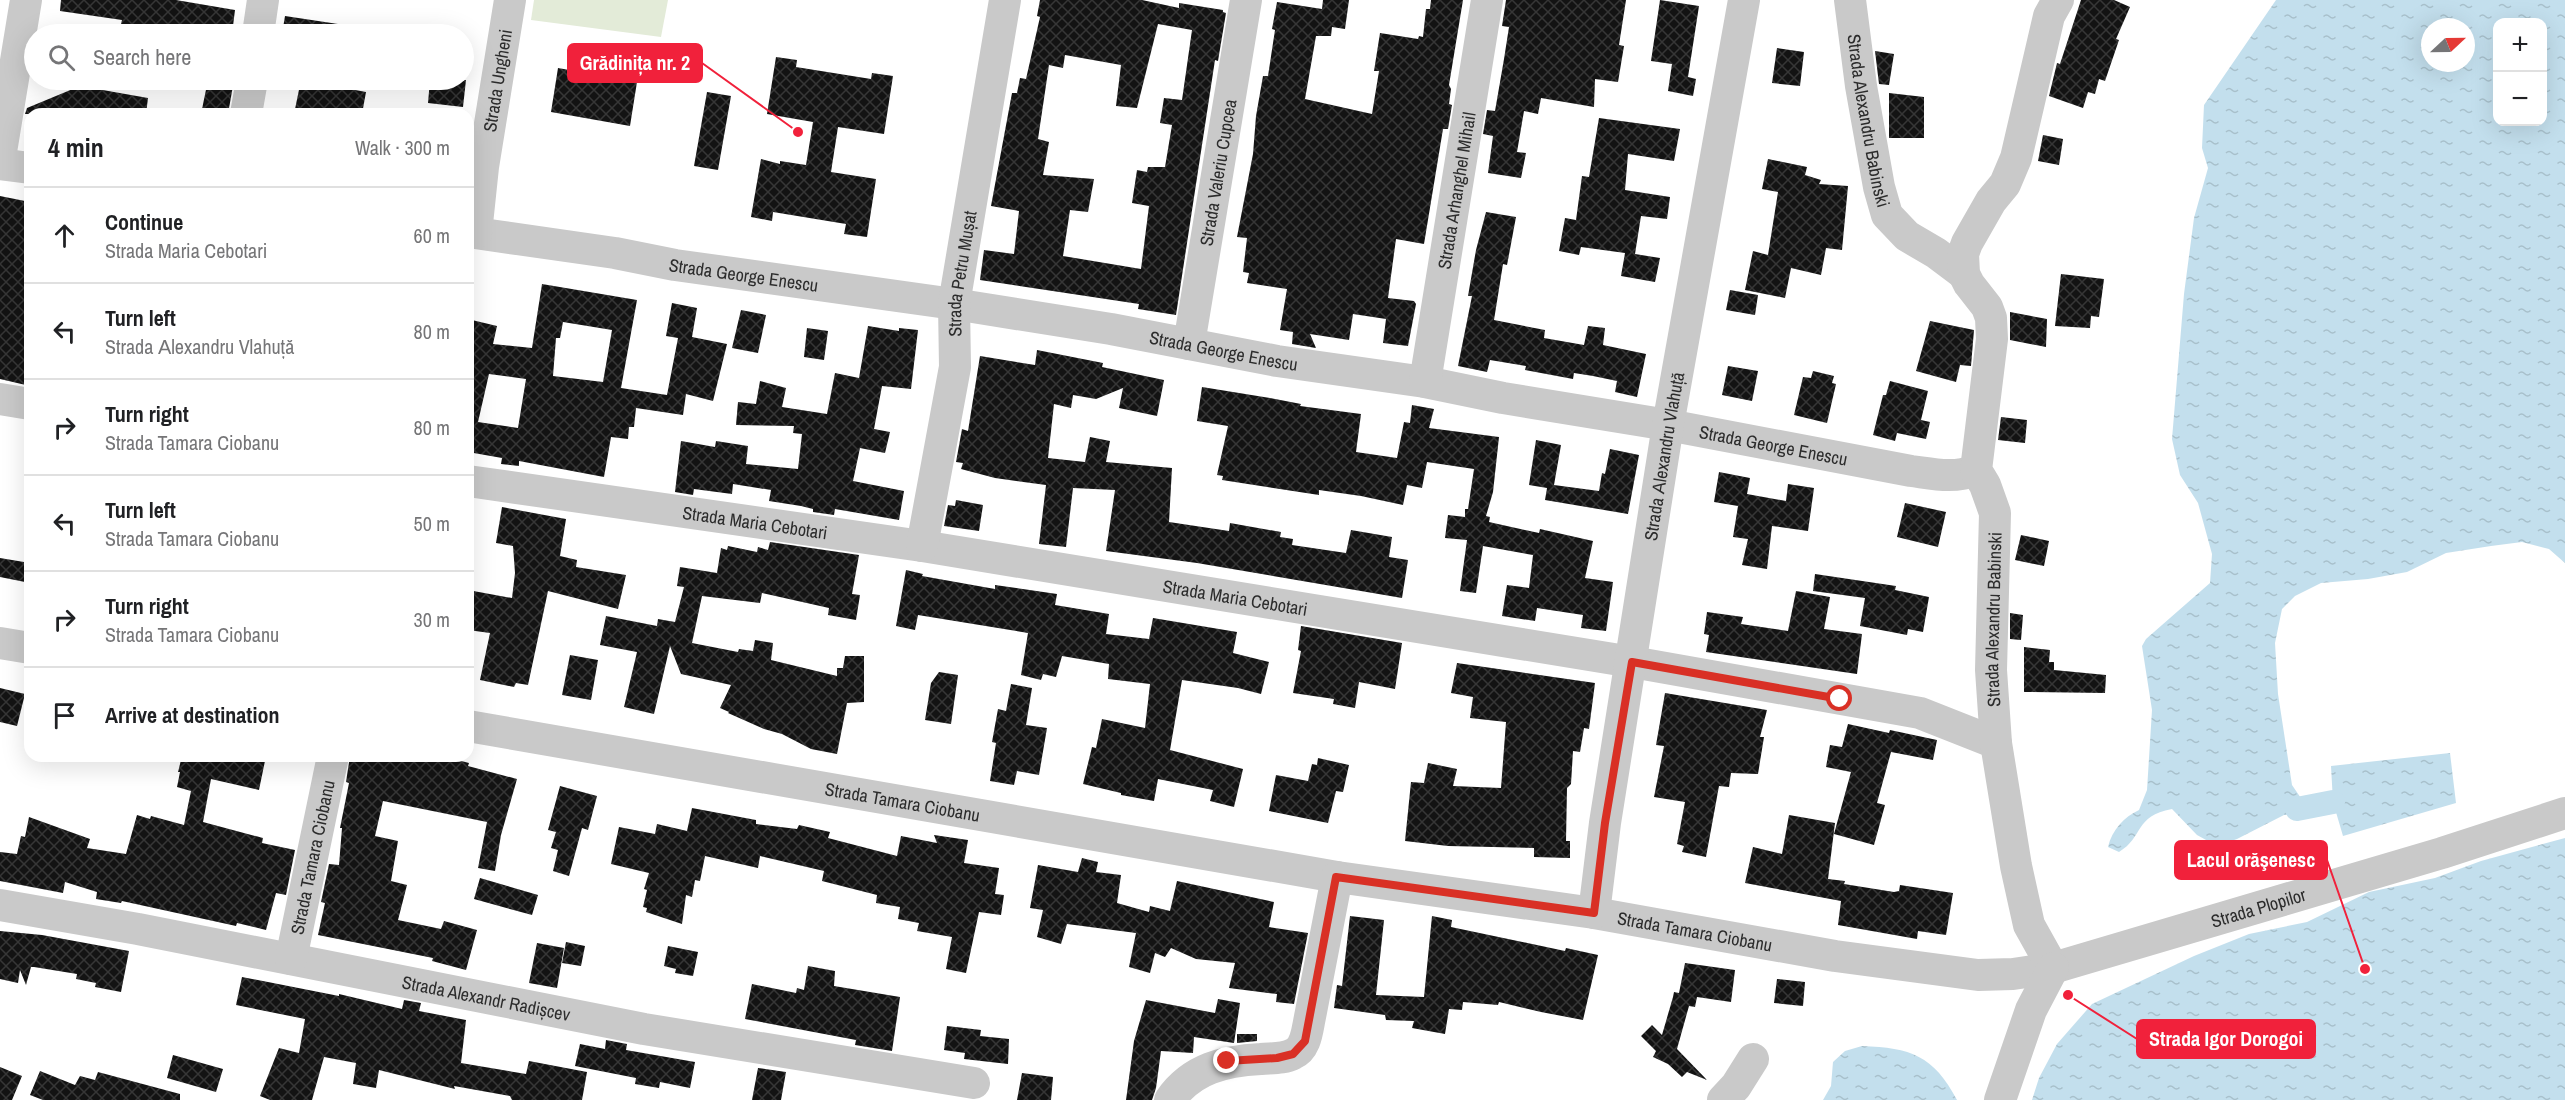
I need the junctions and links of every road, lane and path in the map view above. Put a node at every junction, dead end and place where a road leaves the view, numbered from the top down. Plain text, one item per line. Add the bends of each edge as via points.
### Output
1 (26, 0) edge
2 (263, 0) edge
3 (510, 0) edge
4 (1005, 0) edge
5 (1246, 0) edge
6 (1487, 0) edge
7 (1744, 0) edge
8 (1850, 0) edge
9 (2058, 0) edge
10 (259, 24) edge
11 (250, 90) edge
12 (247, 108) edge
13 (0, 158) edge
14 (0, 164) edge
15 (24, 167) edge
16 (474, 220) edge
17 (474, 232) edge
18 (1964, 274) junction
19 (954, 304) junction
20 (1189, 344) junction
21 (1425, 382) junction
22 (0, 399) edge
23 (24, 403) edge
24 (1668, 425) junction
25 (1976, 470) junction
26 (474, 482) edge
27 (922, 546) junction
28 (0, 643) edge
29 (24, 647) edge
30 (1632, 662) junction
31 (474, 727) edge
32 (1996, 743) junction
33 (332, 762) edge
34 (2565, 813) edge
35 (1336, 877) junction
36 (0, 905) edge
37 (1594, 913) junction
38 (291, 959) junction
39 (2054, 968) junction
40 (1753, 1059) dead end
41 (974, 1083) dead end
42 (1170, 1100) edge
43 (1723, 1100) edge
44 (2000, 1100) edge

1 - 13 street
2 - 10 street
3 - 16 street, Strada Ungheni
4 - 19 street, Strada Petru Mușat
5 - 20 street, Strada Valeriu Cupcea
6 - 21 street, Strada Arhanghel Mihail
7 - 24 street, Strada Аlexandru Vlahuță
8 - 18 street, Strada Alexandru Babinski via 1863,97 1887,215 1906,236 1936,252
9 - 18 street via 2049,16 2016,158 2005,183 1966,243
11 - 12 street
14 - 15 street
17 - 19 street, Strada George Enescu
18 - 25 street, Strada Alexandru Babinski via 1991,318 1992,339
19 - 20 street, Strada George Enescu
19 - 27 street, Strada Petru Mușat via 955,368
20 - 21 street, Strada George Enescu
21 - 24 street, Strada George Enescu
22 - 23 street
24 - 25 street, Strada George Enescu via 1948,476
24 - 30 street, Strada Аlexandru Vlahuță
25 - 32 street, Strada Alexandru Babinski via 1995,513 1991,670
26 - 27 street, Strada Maria Cebotari
27 - 30 street, Strada Maria Cebotari
28 - 29 street
30 - 32 street, Strada Maria Cebotari via 1920,713
30 - 37 street, Strada Аlexandru Vlahuță
31 - 35 street, Strada Tamara Ciobanu
32 - 39 street, Strada Alexandru Babinski via 2029,925
33 - 38 street, Strada Tamara Ciobanu
34 - 39 street, Strada Plopilor
35 - 37 street, Strada Tamara Ciobanu
35 - 42 street via 1305,1041 1299,1050 1277,1058 1227,1061 1185,1083
36 - 38 street, Strada Alexandr Radișcev
37 - 39 street, Strada Tamara Ciobanu via 1835,956 1978,975
38 - 41 street, Strada Alexandr Radișcev via 644,1029
39 - 44 street via 2031,1010
40 - 43 street

